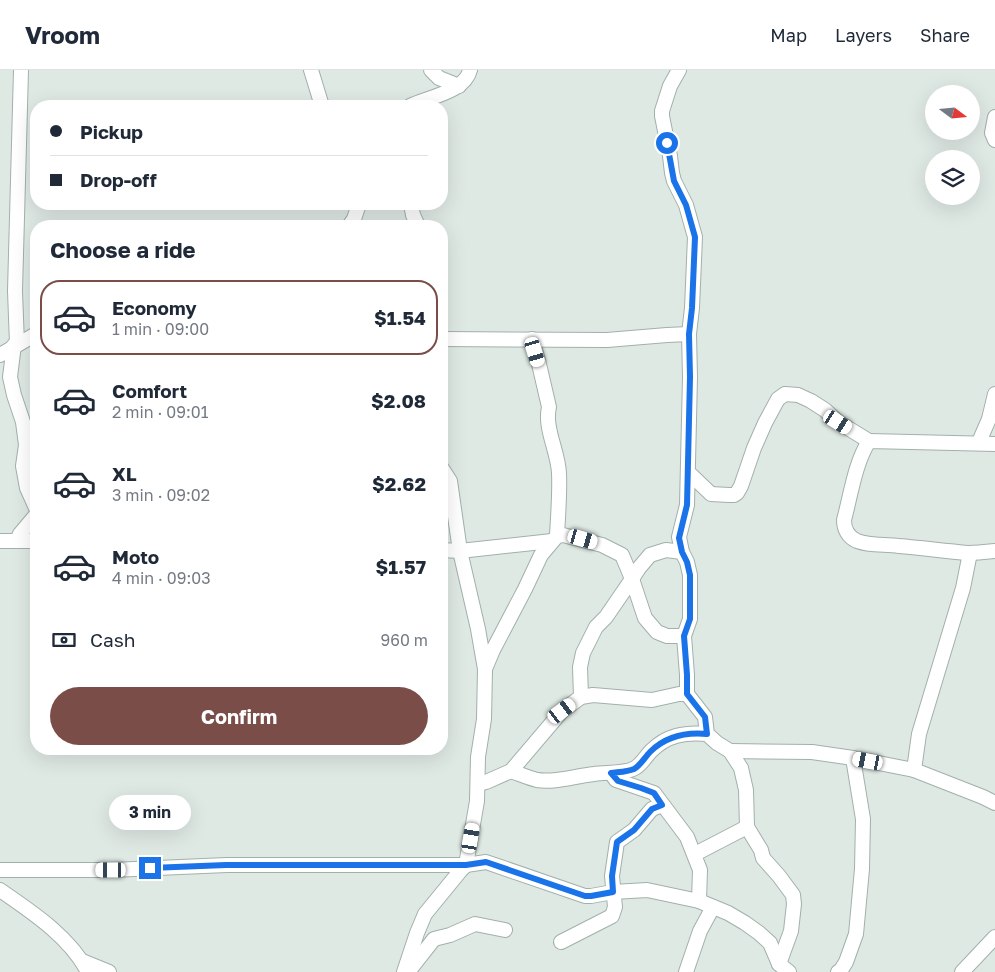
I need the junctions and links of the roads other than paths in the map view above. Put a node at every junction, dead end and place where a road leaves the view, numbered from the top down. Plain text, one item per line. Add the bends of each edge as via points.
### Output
1 (21, 70) edge
2 (311, 70) edge
3 (470, 70) edge
4 (679, 70) edge
5 (435, 74) edge
6 (459, 86) junction
7 (435, 96) junction
8 (320, 100) edge
9 (425, 100) edge
10 (995, 117) edge
11 (995, 140) edge
12 (689, 334) junction
13 (30, 337) edge
14 (448, 339) edge
15 (532, 339) junction
16 (16, 345) junction
17 (0, 355) edge
18 (995, 394) edge
19 (869, 441) junction
20 (979, 442) junction
21 (995, 444) edge
22 (688, 472) junction
23 (448, 478) edge
24 (711, 494) junction
25 (30, 495) edge
26 (685, 514) junction
27 (30, 522) edge
28 (555, 538) junction
29 (0, 541) edge
30 (17, 541) junction
31 (30, 541) edge
32 (448, 550) edge
33 (460, 551) junction
34 (682, 552) junction
35 (995, 552) edge
36 (970, 553) junction
37 (632, 579) junction
38 (684, 636) junction
39 (485, 670) junction
40 (687, 694) junction
41 (581, 697) junction
42 (707, 734) junction
43 (730, 751) junction
44 (758, 752) junction
45 (852, 758) junction
46 (741, 768) junction
47 (914, 770) junction
48 (511, 771) junction
49 (611, 773) junction
50 (478, 784) junction
51 (995, 803) edge
52 (662, 805) junction
53 (748, 827) junction
54 (695, 854) junction
55 (466, 865) junction
56 (0, 870) edge
57 (0, 890) edge
58 (613, 892) junction
59 (699, 901) junction
60 (713, 907) junction
61 (504, 930) dead end
62 (417, 932) junction
63 (995, 937) edge
64 (434, 939) junction
65 (561, 942) dead end
66 (85, 966) edge
67 (784, 968) edge
68 (109, 972) edge
69 (406, 972) edge
70 (686, 972) edge
71 (838, 972) edge
72 (962, 972) edge

1 - 16 street
2 - 8 street
3 - 6 street
4 - 12 street via 670,86 662,116 674,181 686,205 695,237
5 - 6 street
5 - 7 street
6 - 7 street
7 - 9 street
10 - 11 street via 992,133
12 - 15 street via 607,340
12 - 22 street
13 - 16 street
14 - 15 street
15 - 28 street via 549,407 549,427 559,473
16 - 17 street
16 - 25 street via 10,377 23,422 24,466
18 - 20 street
19 - 20 street
19 - 24 street via 811,401 785,394 778,399 766,423 737,493
19 - 36 street via 862,454 844,520 845,530 851,538 866,544
20 - 21 street
22 - 24 street
22 - 26 street
23 - 33 street
24 - 26 street via 693,502
26 - 34 street via 679,538
27 - 30 street
28 - 33 street
28 - 37 street via 563,535 602,545 622,555
28 - 39 street via 541,555
29 - 30 street
30 - 31 street
32 - 33 street
33 - 39 street
34 - 37 street via 666,550 650,556
34 - 38 street via 690,575 691,599 690,619
35 - 36 street
36 - 47 street via 963,588 918,734
37 - 38 street via 645,618 657,632
37 - 41 street via 596,627 583,653
38 - 40 street
39 - 50 street
40 - 41 street via 652,700 593,695
40 - 42 street via 705,717
41 - 48 street via 562,711
42 - 43 street
42 - 49 street via 672,736 651,751 638,766
43 - 44 street
43 - 46 street
44 - 45 street via 812,752
44 - 46 street
45 - 47 street
45 - 71 street via 862,819 862,869 856,934 846,962
46 - 53 street
47 - 51 street
48 - 49 street via 537,780
48 - 50 street
49 - 52 street via 618,781 654,793
50 - 55 street
52 - 54 street via 687,837
52 - 58 street via 652,809 634,830 617,842
53 - 54 street
53 - 67 street via 763,858 793,895
54 - 59 street via 700,870
55 - 56 street via 226,865
55 - 58 street via 486,862 585,896
55 - 62 street via 425,914
57 - 66 street via 65,941
58 - 59 street via 647,890
58 - 65 street via 615,907 612,916
59 - 60 street
60 - 67 street via 760,933 770,943
60 - 70 street via 700,931
61 - 64 street via 475,924
62 - 64 street
62 - 69 street
63 - 72 street
64 - 69 street
66 - 68 street

